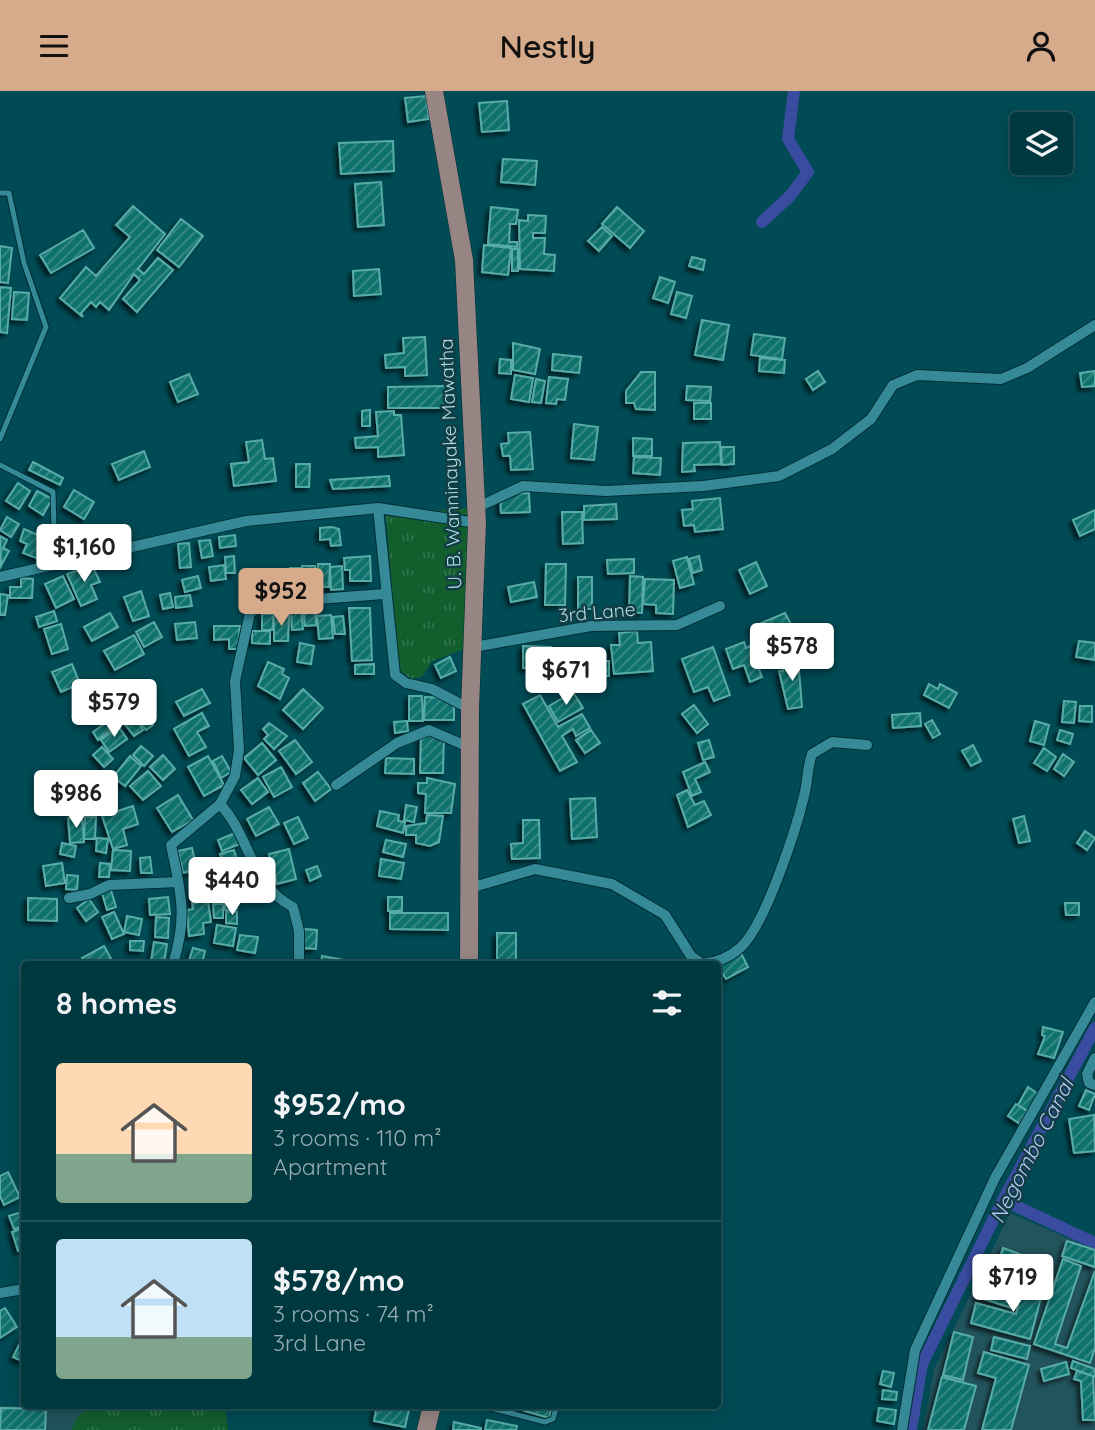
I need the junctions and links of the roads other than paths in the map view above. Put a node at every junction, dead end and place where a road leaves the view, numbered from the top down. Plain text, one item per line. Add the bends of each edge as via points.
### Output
1 (434, 91) edge
2 (0, 193) edge
3 (1095, 325) edge
4 (0, 439) edge
5 (0, 465) edge
6 (378, 508) junction
7 (477, 515) junction
8 (55, 565) junction
9 (0, 576) edge
10 (384, 594) junction
11 (720, 605) dead end
12 (474, 647) junction
13 (470, 709) junction
14 (867, 745) dead end
15 (471, 748) junction
16 (335, 785) dead end
17 (220, 804) junction
18 (178, 882) junction
19 (470, 888) junction
20 (69, 898) dead end
21 (174, 961) edge
22 (299, 961) edge
23 (469, 961) edge
24 (698, 961) edge
25 (720, 961) edge
26 (1095, 1002) edge
27 (1095, 1058) edge
28 (1095, 1085) edge
29 (21, 1290) edge
30 (0, 1293) edge
31 (431, 1409) edge
32 (495, 1409) edge
33 (556, 1409) edge
34 (426, 1430) edge
35 (901, 1430) edge

1 - 7 main road, U. B. Wanninayake Mawatha via 464,260
2 - 4 lane via 9,193 24,263 46,327
3 - 7 street via 1001,379 917,375 893,385 871,419 832,449 779,476 606,491 523,486
5 - 8 lane via 53,492
6 - 7 street
6 - 8 street via 246,521
6 - 10 street
7 - 12 main road, U. B. Wanninayake Mawatha
8 - 9 street
10 - 13 street via 395,675
10 - 17 street via 265,603 250,613 235,681 239,750 235,776
11 - 12 street, 3rd Lane via 677,625 591,626
12 - 13 main road, U. B. Wanninayake Mawatha
13 - 15 main road, U. B. Wanninayake Mawatha
14 - 25 street via 832,742 812,754 805,796 784,861 751,933
15 - 16 street via 429,730 397,743
15 - 19 main road, U. B. Wanninayake Mawatha
17 - 18 street via 170,845
17 - 22 street via 230,814 263,883 277,899 293,907
18 - 20 street via 109,885
18 - 21 street via 184,930
19 - 23 main road, U. B. Wanninayake Mawatha
19 - 24 street via 535,869 612,884 665,915
26 - 35 street via 995,1178 915,1350
27 - 28 street via 1087,1074 1089,1083
29 - 30 street
31 - 34 main road
32 - 33 lane via 545,1422 553,1419

